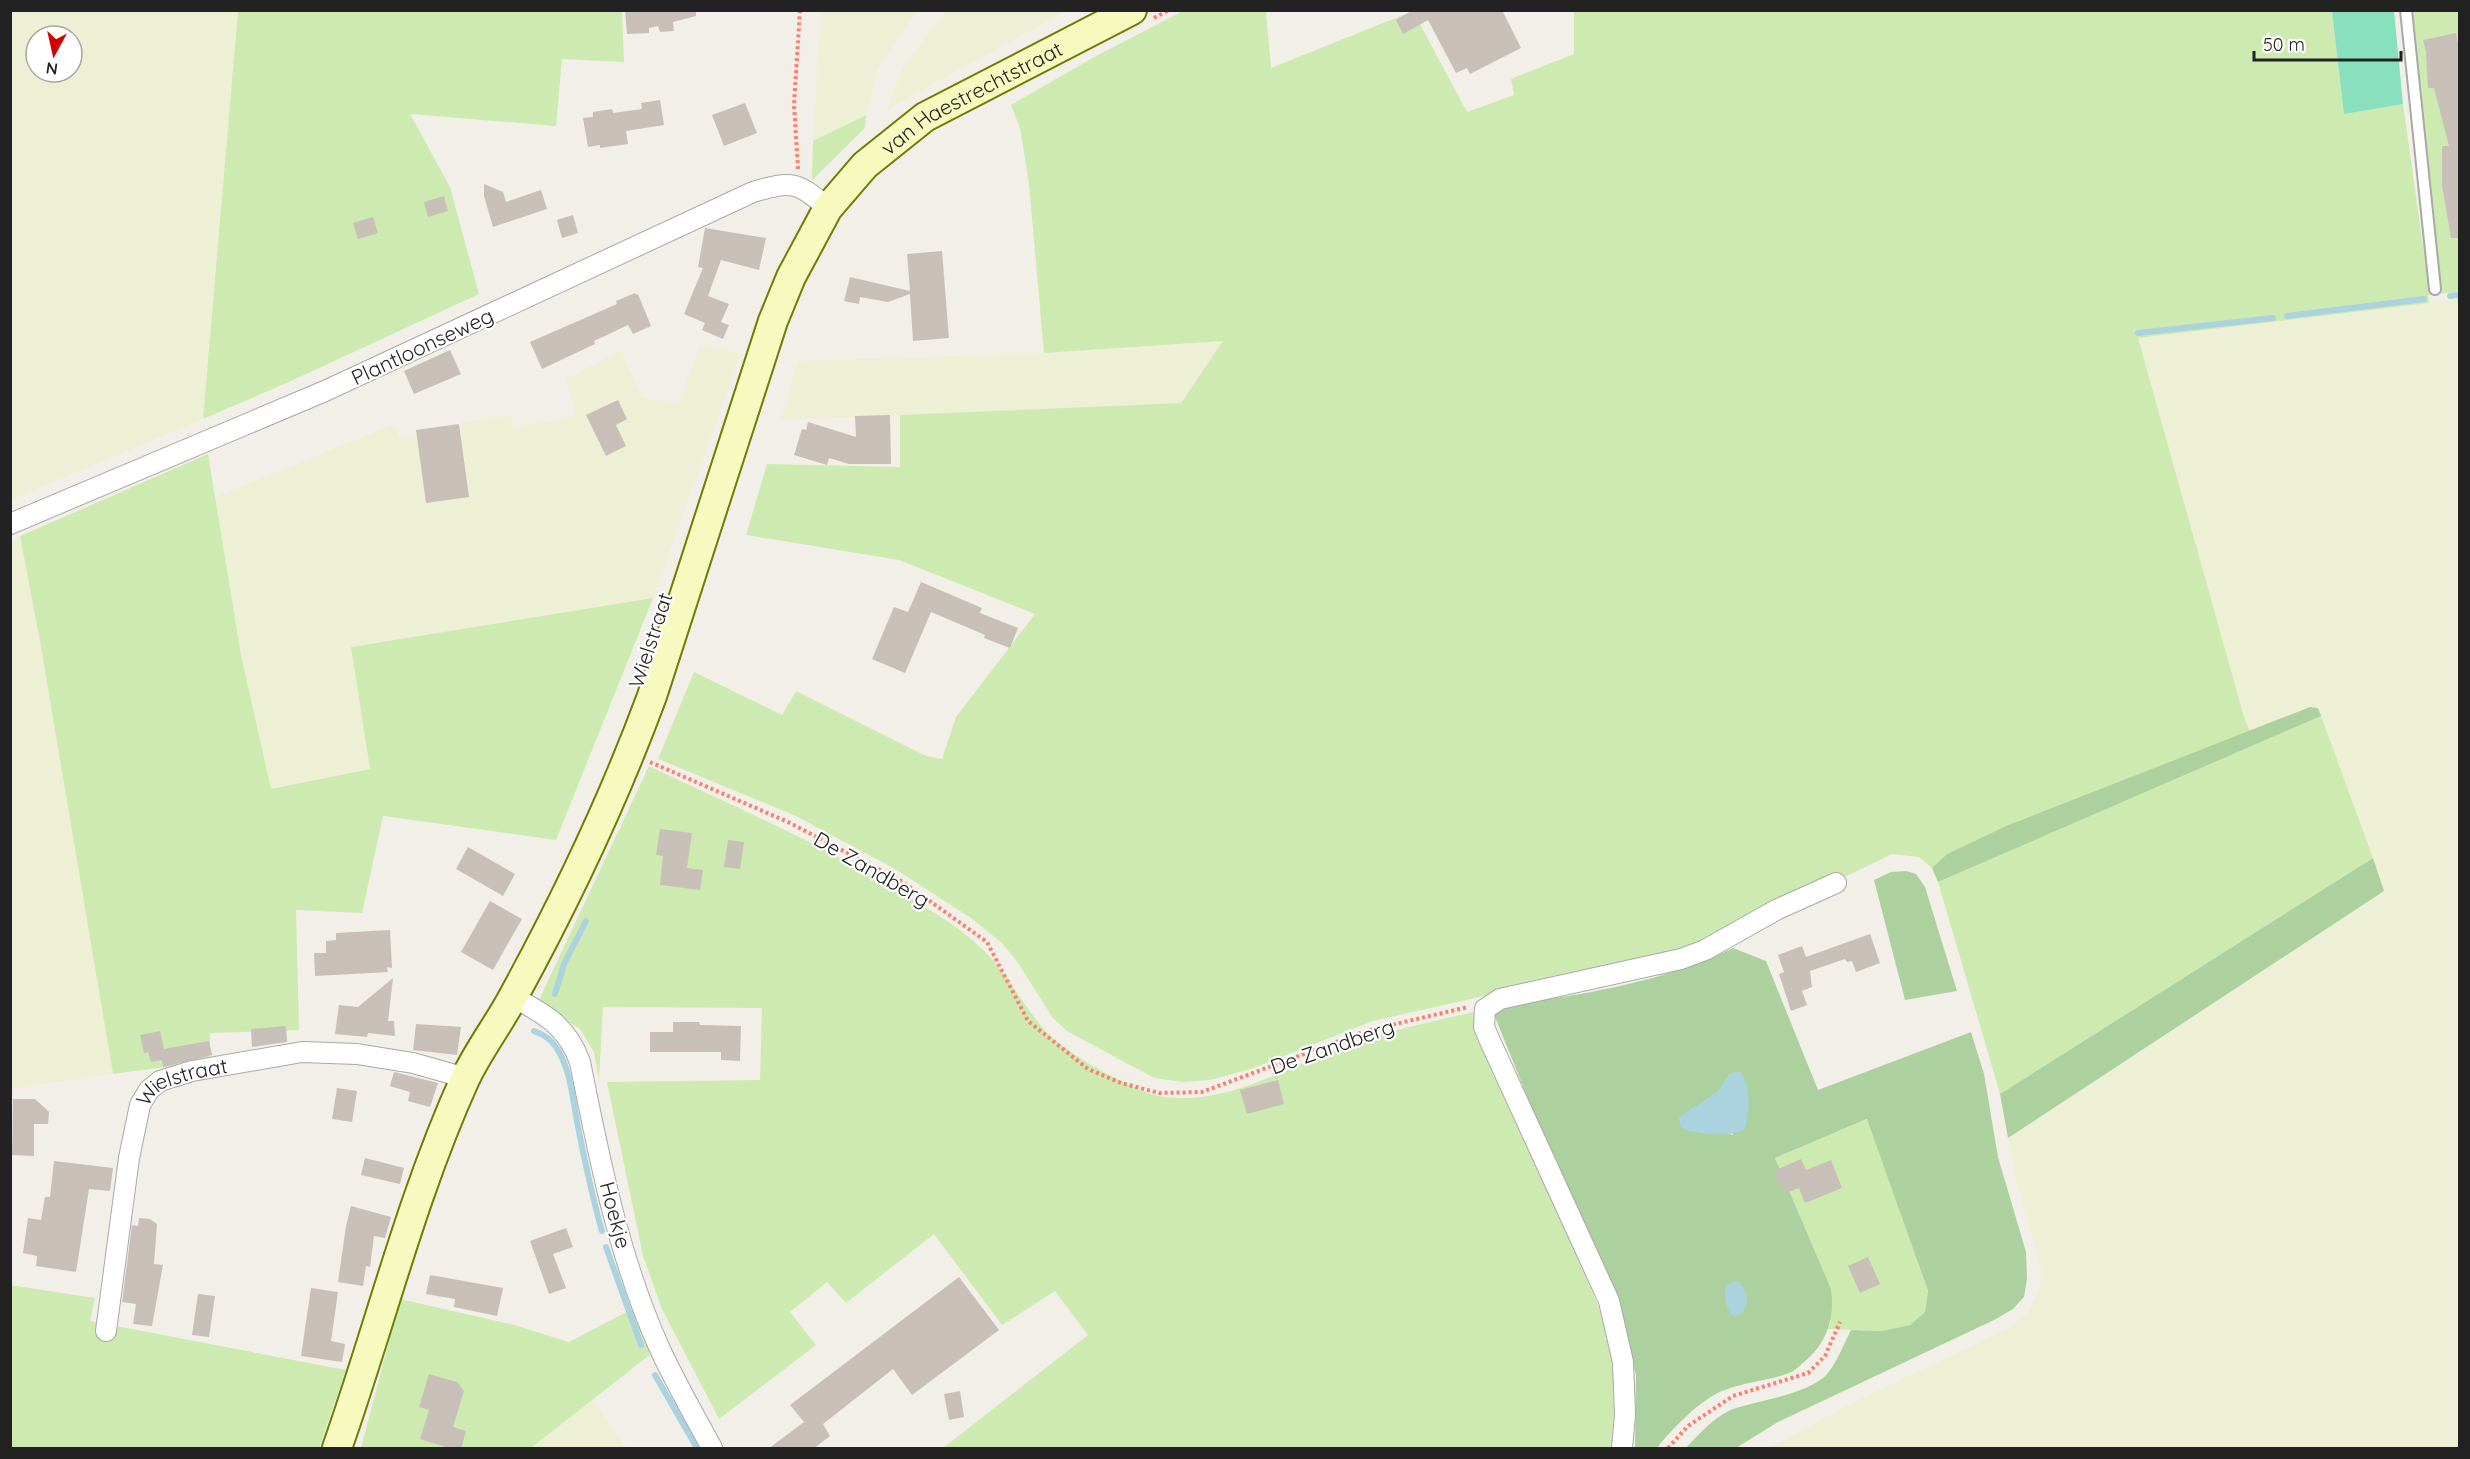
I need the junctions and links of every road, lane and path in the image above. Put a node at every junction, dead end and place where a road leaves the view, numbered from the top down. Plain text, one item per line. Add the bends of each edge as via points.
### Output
1 (800, 10) edge
2 (1132, 10) edge
3 (2406, 10) edge
4 (798, 185) junction
5 (828, 208) junction
6 (2435, 289) dead end
7 (10, 524) edge
8 (647, 761) dead end
9 (1836, 883) dead end
10 (513, 997) junction
11 (1485, 1009) junction
12 (466, 1078) junction
13 (1840, 1322) dead end
14 (106, 1331) dead end
15 (337, 1449) edge
16 (712, 1449) edge
17 (1622, 1449) edge
18 (1668, 1449) edge

1 - 4 path via 794,105
2 - 5 street, van Haestrechtstraat via 925,117 865,165
3 - 6 lane
4 - 5 street
4 - 7 street, Plantloonseweg via 776,185 753,192 325,391
5 - 10 street, Wielstraat via 791,277 773,321 631,753 578,870
8 - 11 path, De Zandberg via 788,822 903,882 987,942 1028,1021 1088,1069 1121,1083 1159,1093 1202,1092 1366,1031 1476,1005
9 - 11 street via 1681,959 1500,999
10 - 12 street, Wielstraat
10 - 16 street, Hoekje via 565,1032 574,1046 615,1220 639,1293 659,1347
11 - 17 street via 1484,1027 1609,1301 1623,1362
12 - 14 street, Wielstraat via 413,1063 357,1054 302,1052 192,1071 160,1081 140,1105
12 - 15 street, Wielstraat via 410,1224
13 - 18 path via 1825,1356 1808,1373 1733,1396 1688,1426

